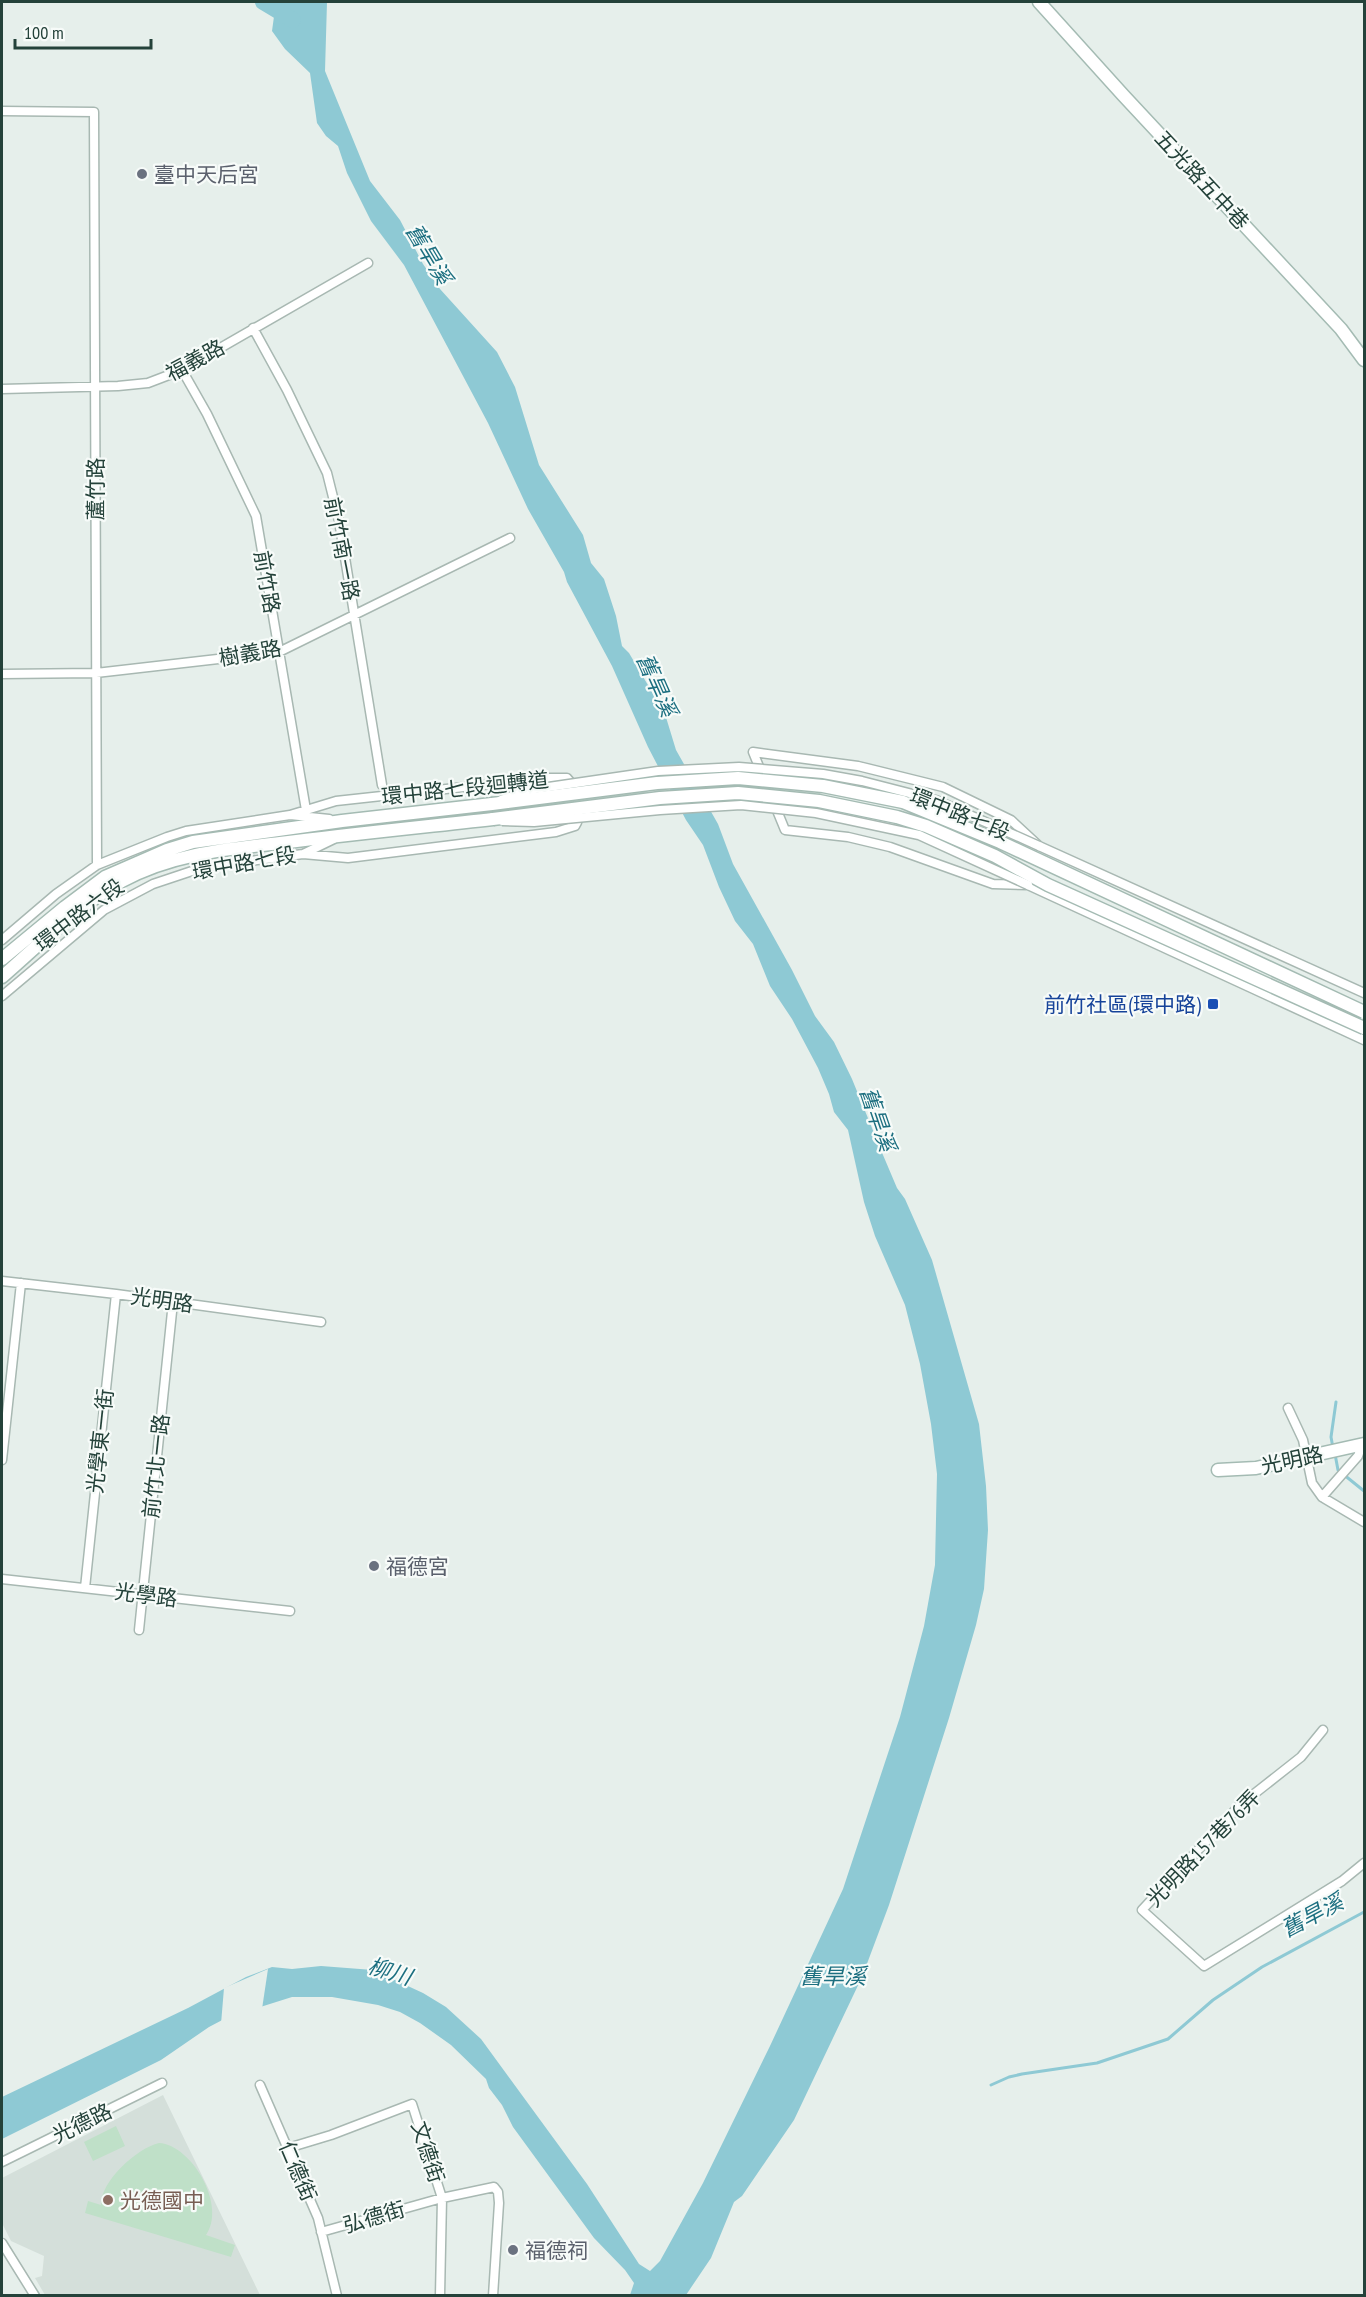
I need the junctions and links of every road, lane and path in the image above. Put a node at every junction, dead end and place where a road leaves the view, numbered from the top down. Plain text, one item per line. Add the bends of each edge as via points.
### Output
1 (1039, 2) edge
2 (2, 111) edge
3 (368, 262) dead end
4 (253, 327) junction
5 (1365, 360) edge
6 (182, 370) junction
7 (94, 387) junction
8 (2, 389) edge
9 (510, 538) dead end
10 (355, 615) junction
11 (279, 652) junction
12 (96, 673) junction
13 (2, 674) edge
14 (382, 785) dead end
15 (492, 804) junction
16 (306, 810) junction
17 (291, 815) junction
18 (493, 819) junction
19 (342, 821) junction
20 (342, 835) junction
21 (192, 842) junction
22 (1039, 846) junction
23 (303, 854) junction
24 (97, 865) junction
25 (1028, 885) junction
26 (2, 940) edge
27 (2, 959) edge
28 (2, 977) edge
29 (1365, 993) edge
30 (2, 996) edge
31 (1365, 1012) edge
32 (1365, 1028) edge
33 (1365, 1041) edge
34 (2, 1281) edge
35 (21, 1283) junction
36 (116, 1294) junction
37 (173, 1302) junction
38 (321, 1322) dead end
39 (1288, 1408) dead end
40 (1363, 1444) edge
41 (1305, 1458) junction
42 (2, 1460) edge
43 (1218, 1470) dead end
44 (1324, 1493) junction
45 (1365, 1522) edge
46 (2, 1579) edge
47 (85, 1588) junction
48 (143, 1596) junction
49 (290, 1611) dead end
50 (138, 1630) dead end
51 (1323, 1730) dead end
52 (1365, 1863) edge
53 (162, 2084) dead end
54 (260, 2085) dead end
55 (288, 2148) junction
56 (2, 2162) edge
57 (442, 2198) junction
58 (321, 2232) junction
59 (2, 2243) edge
60 (34, 2295) edge
61 (337, 2295) edge
62 (440, 2295) edge
63 (493, 2295) edge

1 - 5 street, 五光路五中巷 via 1341,329
2 - 7 street, 蘆竹路 via 94,112
3 - 4 street, 福義路
4 - 6 street, 福義路
4 - 10 street, 前竹南一路 via 327,473
6 - 7 street, 福義路 via 148,383
6 - 11 street, 前竹路 via 256,516
7 - 8 street, 福義路
7 - 12 street, 蘆竹路
9 - 10 street, 樹義路
10 - 11 street, 樹義路
10 - 14 street, 前竹南一路
11 - 12 street, 樹義路
11 - 16 street, 前竹路
12 - 13 street, 樹義路
12 - 24 street, 蘆竹路
15 - 19 street, 環中路七段
15 - 22 street, 環中路七段, bridge via 528,790 658,771 739,766 823,774 925,797
15 - 31 street, 環中路七段, bridge via 657,783 738,778 823,786 903,802
16 - 17 street, 環中路七段迴轉道
16 - 23 street, 環中路七段迴轉道 via 336,801 567,778 576,790 579,820 575,826 556,832 348,858
17 - 19 street, 環中路七段
17 - 21 street, 環中路七段
18 - 20 street, 環中路七段
18 - 25 street, 環中路七段, bridge via 534,822 741,805 816,813 919,835
18 - 32 street, 環中路七段, bridge via 660,798 738,793 819,801 897,817 995,856 1048,885
19 - 21 street, 環中路七段
20 - 21 street, 環中路七段
20 - 23 street, 環中路七段
21 - 24 street, 環中路六段
21 - 27 street, 環中路六段 via 105,878
21 - 28 street, 環中路六段 via 123,881 72,916
22 - 25 street via 1011,820 943,787 858,766 753,752 785,830 890,846 993,884
22 - 29 street, 環中路七段
23 - 30 street, 環中路七段 via 204,867 153,884 104,910
24 - 26 street, 環中路六段
25 - 33 street, 環中路七段
34 - 35 street, 光明路
35 - 36 street, 光明路
35 - 42 street
36 - 37 street, 光明路
36 - 47 street, 光學東一街
37 - 38 street, 光明路
37 - 48 street, 前竹北一路
39 - 41 street via 1303,1440
40 - 41 street, 光明路
40 - 44 street via 1358,1456
41 - 43 street, 光明路 via 1256,1468
41 - 44 street via 1312,1483
44 - 45 street
46 - 47 street, 光學路
47 - 48 street, 光學路
48 - 49 street, 光學路
48 - 50 street, 前竹北一路
51 - 52 street, 光明路157巷76弄 via 1301,1757 1240,1805 1142,1910 1204,1966
53 - 56 street, 光德路
54 - 55 street, 仁德街
55 - 57 street, 文德街 via 412,2104
55 - 58 street, 仁德街
57 - 58 street, 弘德街
57 - 62 street, 文德街
57 - 63 street, 弘德街 via 489,2186 498,2192
58 - 61 street, 仁德街
59 - 60 street

